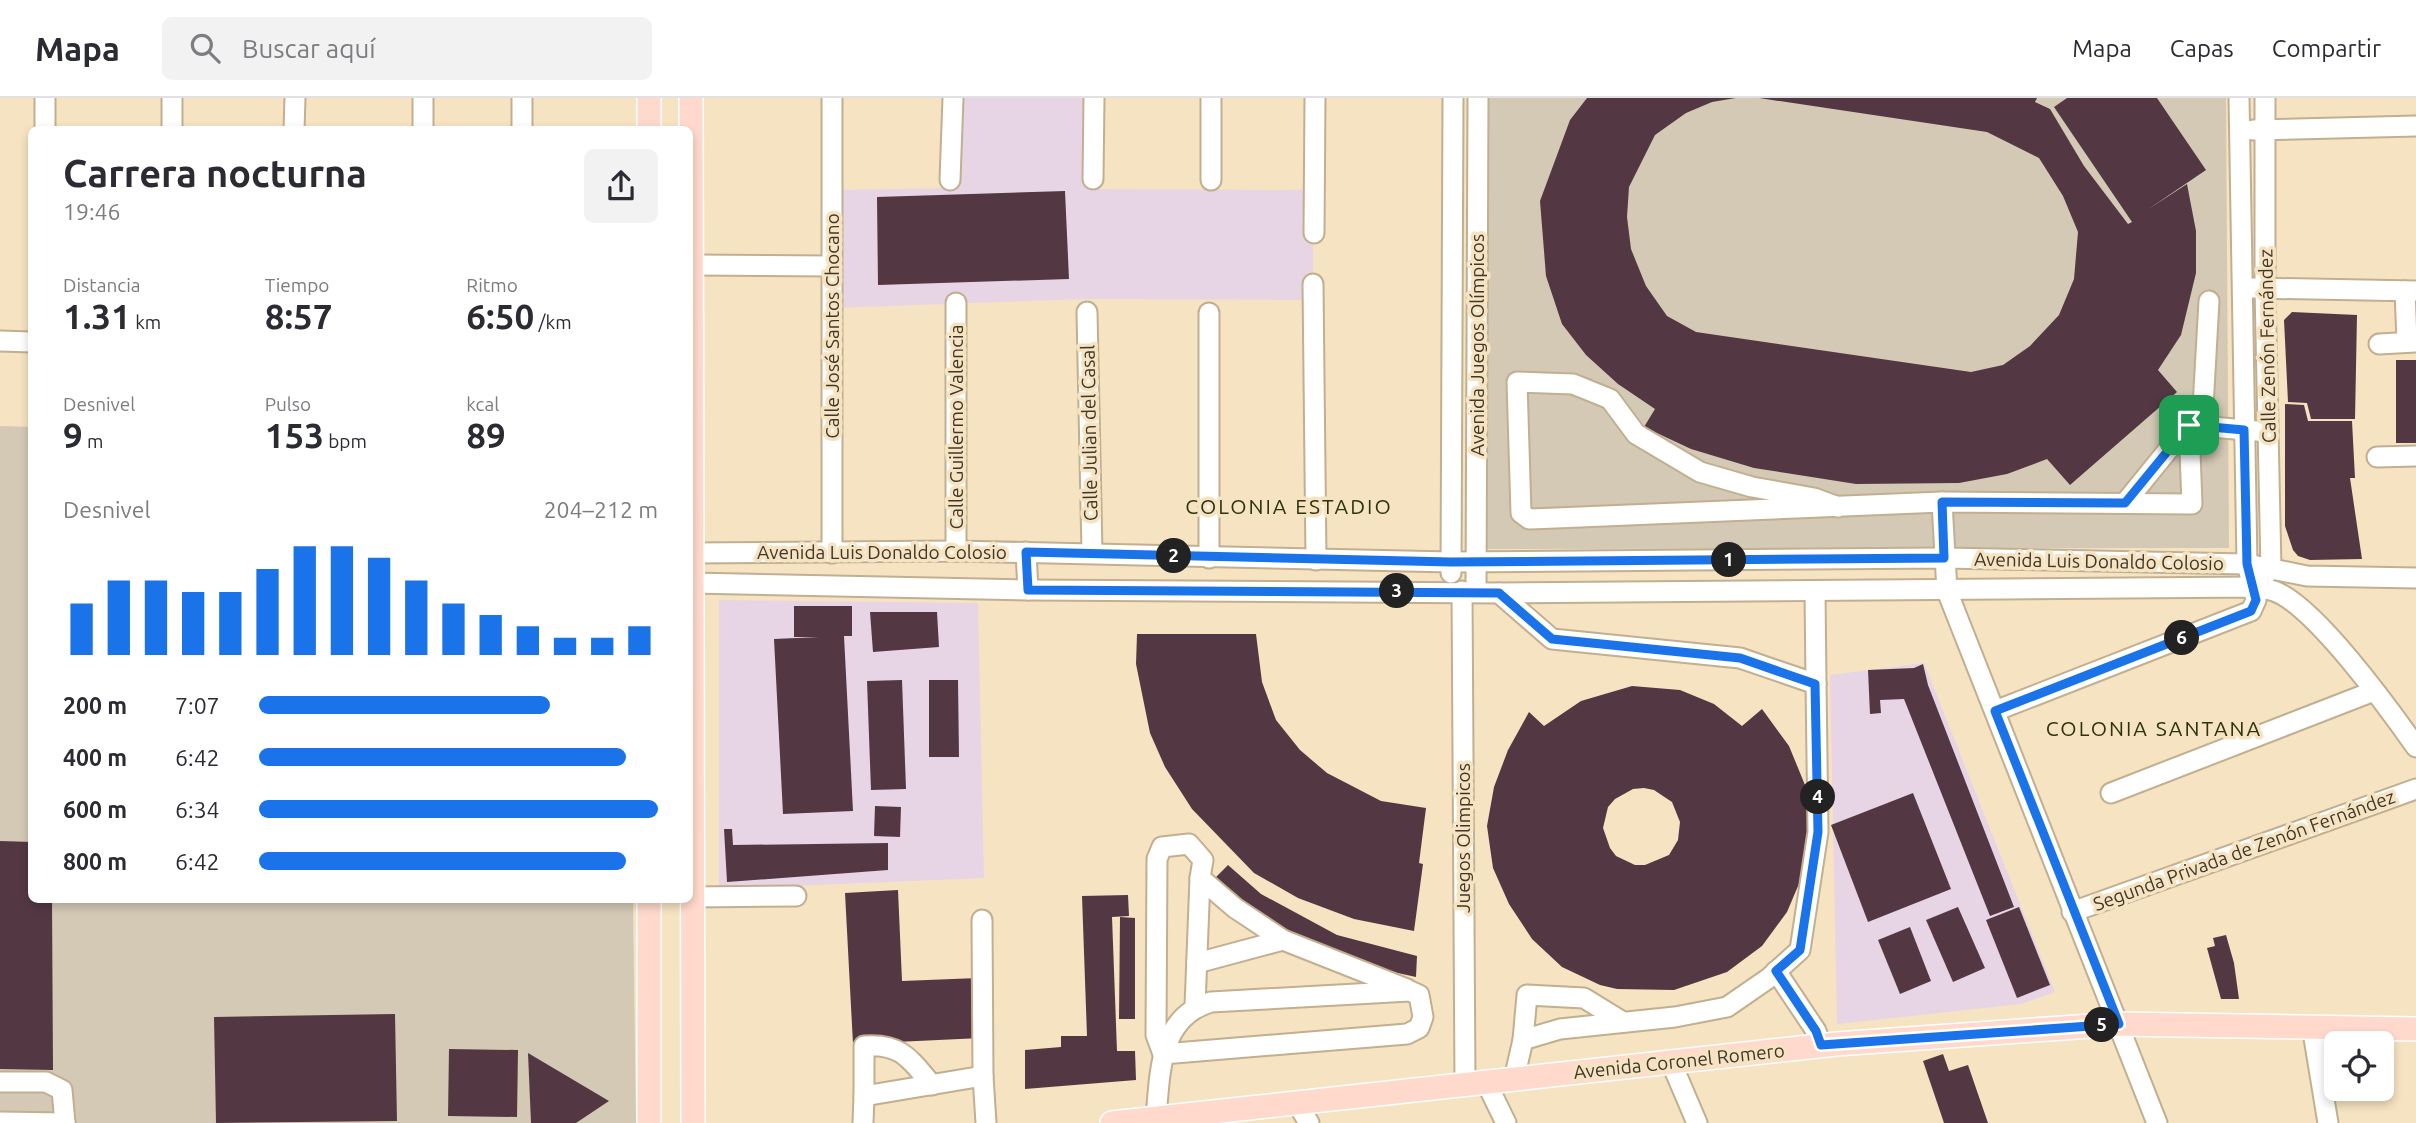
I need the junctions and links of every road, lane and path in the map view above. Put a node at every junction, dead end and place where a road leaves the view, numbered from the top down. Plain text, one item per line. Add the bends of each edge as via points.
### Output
1 (45, 98) edge
2 (172, 98) edge
3 (295, 98) edge
4 (423, 98) edge
5 (522, 98) edge
6 (649, 98) edge
7 (691, 98) edge
8 (832, 98) edge
9 (953, 98) edge
10 (1094, 98) edge
11 (1211, 98) edge
12 (1315, 98) edge
13 (1453, 98) edge
14 (1478, 98) edge
15 (2239, 98) edge
16 (2265, 98) edge
17 (45, 126) edge
18 (172, 126) edge
19 (295, 126) edge
20 (423, 126) edge
21 (522, 126) edge
22 (649, 126) edge
23 (691, 126) edge
24 (2416, 126) edge
25 (2265, 130) junction
26 (2239, 131) junction
27 (950, 180) dead end
28 (1093, 180) dead end
29 (1211, 180) dead end
30 (1314, 233) dead end
31 (693, 265) edge
32 (831, 273) junction
33 (1313, 284) dead end
34 (2265, 288) junction
35 (2241, 289) junction
36 (2411, 291) edge
37 (2208, 301) dead end
38 (956, 303) dead end
39 (1087, 312) dead end
40 (1209, 313) dead end
41 (0, 341) edge
42 (2412, 341) edge
43 (28, 342) edge
44 (2379, 344) dead end
45 (2189, 425) junction
46 (2244, 430) junction
47 (2268, 432) junction
48 (2416, 456) edge
49 (2377, 457) dead end
50 (1942, 502) junction
51 (2125, 503) junction
52 (1839, 507) junction
53 (956, 551) junction
54 (1026, 552) junction
55 (693, 553) edge
56 (832, 553) junction
57 (1092, 553) junction
58 (1209, 558) junction
59 (1944, 558) junction
60 (1316, 560) junction
61 (1723, 560) junction
62 (1476, 561) junction
63 (1451, 562) junction
64 (2247, 564) junction
65 (2271, 569) junction
66 (2416, 578) edge
67 (693, 584) edge
68 (2253, 586) junction
69 (1028, 590) junction
70 (1463, 591) junction
71 (1947, 591) junction
72 (1723, 592) junction
73 (1815, 592) junction
74 (1499, 593) junction
75 (1815, 684) junction
76 (2374, 691) junction
77 (1995, 711) junction
78 (2416, 747) edge
79 (2416, 789) edge
80 (2111, 793) dead end
81 (1200, 878) junction
82 (796, 896) dead end
83 (693, 897) edge
84 (655, 903) edge
85 (691, 903) edge
86 (2072, 912) junction
87 (982, 920) dead end
88 (1283, 940) junction
89 (1197, 963) junction
90 (1776, 971) junction
91 (1410, 991) junction
92 (1195, 1006) junction
93 (1623, 1022) junction
94 (2119, 1024) junction
95 (2312, 1026) junction
96 (2416, 1029) edge
97 (1523, 1041) junction
98 (1821, 1045) junction
99 (1163, 1054) junction
100 (1671, 1062) junction
101 (984, 1076) junction
102 (1514, 1079) junction
103 (0, 1082) edge
104 (1475, 1083) junction
105 (932, 1085) junction
106 (864, 1096) junction
107 (1297, 1102) junction
108 (1156, 1118) junction
109 (0, 1122) edge
110 (65, 1123) edge
111 (649, 1123) edge
112 (693, 1123) edge
113 (863, 1123) edge
114 (986, 1123) edge
115 (1112, 1123) edge
116 (1308, 1123) edge
117 (1506, 1123) edge
118 (1697, 1123) edge
119 (2157, 1123) edge
120 (2328, 1123) edge

1 - 17 street
2 - 18 street
3 - 19 street
4 - 20 street
5 - 21 street
6 - 22 main road
7 - 23 main road
8 - 32 street, Calle José Santos Chocano
9 - 27 street
10 - 28 street
11 - 29 street
12 - 30 street
13 - 63 street, Avenida Juegos Olímpicos
14 - 62 street, Avenida Juegos Olímpicos
15 - 26 street, Calle Zenón Fernández
16 - 25 street, Calle Zenón Fernández
24 - 25 street
25 - 26 street
25 - 34 street, Calle Zenón Fernández
26 - 35 street, Calle Zenón Fernández
31 - 32 street
32 - 56 street, Calle José Santos Chocano
33 - 60 street
34 - 35 street
34 - 36 street
34 - 47 street, Calle Zenón Fernández
35 - 46 street, Calle Zenón Fernández
36 - 42 street
37 - 45 street via 2203,407
38 - 53 street, Calle Guillermo Valencia
39 - 57 street, Calle Julian del Casal
40 - 58 street
41 - 43 street
42 - 44 street
45 - 46 street
45 - 51 street
45 - 51 street via 2192,505
46 - 47 street
46 - 64 street, Calle Zenón Fernández
47 - 65 street, Calle Zenón Fernández
48 - 49 street
50 - 51 street
50 - 52 street
50 - 59 street
52 - 52 street via 1529,519 1521,513 1517,383 1573,384 1610,399 1636,434 1700,472
53 - 54 street, Avenida Luis Donaldo Colosio
53 - 56 street, Avenida Luis Donaldo Colosio
54 - 57 street, Avenida Luis Donaldo Colosio
54 - 69 street
55 - 56 street, Avenida Luis Donaldo Colosio
57 - 58 street, Avenida Luis Donaldo Colosio
58 - 60 street, Avenida Luis Donaldo Colosio
59 - 61 street, Avenida Luis Donaldo Colosio
59 - 64 street, Avenida Luis Donaldo Colosio
59 - 71 street
60 - 63 street, Avenida Luis Donaldo Colosio
61 - 62 street, Avenida Luis Donaldo Colosio
61 - 72 street
62 - 63 street, Avenida Luis Donaldo Colosio
62 - 70 street, Avenida Juegos Olímpicos
63 - 70 street, Avenida Juegos Olímpicos
64 - 65 street, Avenida Luis Donaldo Colosio
64 - 68 street, Calle Zenón Fernández
65 - 66 street, Avenida Luis Donaldo Colosio via 2307,576
65 - 68 street
67 - 69 street, Avenida Luis Donaldo Colosio
68 - 71 street, Avenida Luis Donaldo Colosio
68 - 76 street via 2276,591 2315,620
68 - 77 street via 2256,600 2251,611
69 - 70 street, Avenida Luis Donaldo Colosio
70 - 74 street, Avenida Luis Donaldo Colosio
70 - 104 street, Juegos Olimpicos
71 - 73 street, Avenida Luis Donaldo Colosio
71 - 77 street
72 - 73 street, Avenida Luis Donaldo Colosio
72 - 74 street, Avenida Luis Donaldo Colosio
73 - 75 street
74 - 75 street via 1552,639 1740,658
75 - 90 street via 1818,832 1800,950
76 - 78 street
76 - 80 street
77 - 86 street
79 - 86 street, Segunda Privada de Zenón Fernández
81 - 88 street
81 - 89 street
81 - 99 street via 1203,860 1189,844 1162,847 1157,859 1156,1035
82 - 83 street
84 - 111 main road
85 - 112 main road
86 - 94 street
87 - 101 street
88 - 89 street
88 - 91 street
89 - 92 street
90 - 93 street via 1727,1007
90 - 98 street
91 - 92 street
91 - 99 street via 1419,995 1423,1017 1419,1028 1408,1034
92 - 99 street via 1178,1022
93 - 97 street via 1560,1029
93 - 97 street via 1584,999 1527,995
94 - 95 main road, Avenida Coronel Romero
94 - 98 main road, Avenida Coronel Romero
94 - 119 street
95 - 96 main road, Avenida Coronel Romero
95 - 120 street
97 - 102 street
98 - 100 main road, Avenida Coronel Romero
99 - 108 street
100 - 102 main road, Avenida Coronel Romero
100 - 118 street
101 - 105 street
101 - 114 street
102 - 104 main road, Avenida Coronel Romero
103 - 110 street via 47,1082 62,1090
104 - 107 main road, Avenida Coronel Romero
104 - 117 street
105 - 106 street
105 - 106 street via 905,1053 881,1044 864,1046
106 - 113 street
107 - 108 main road, Avenida Coronel Romero
107 - 116 street
108 - 115 main road, Avenida Coronel Romero
109 - 110 street

